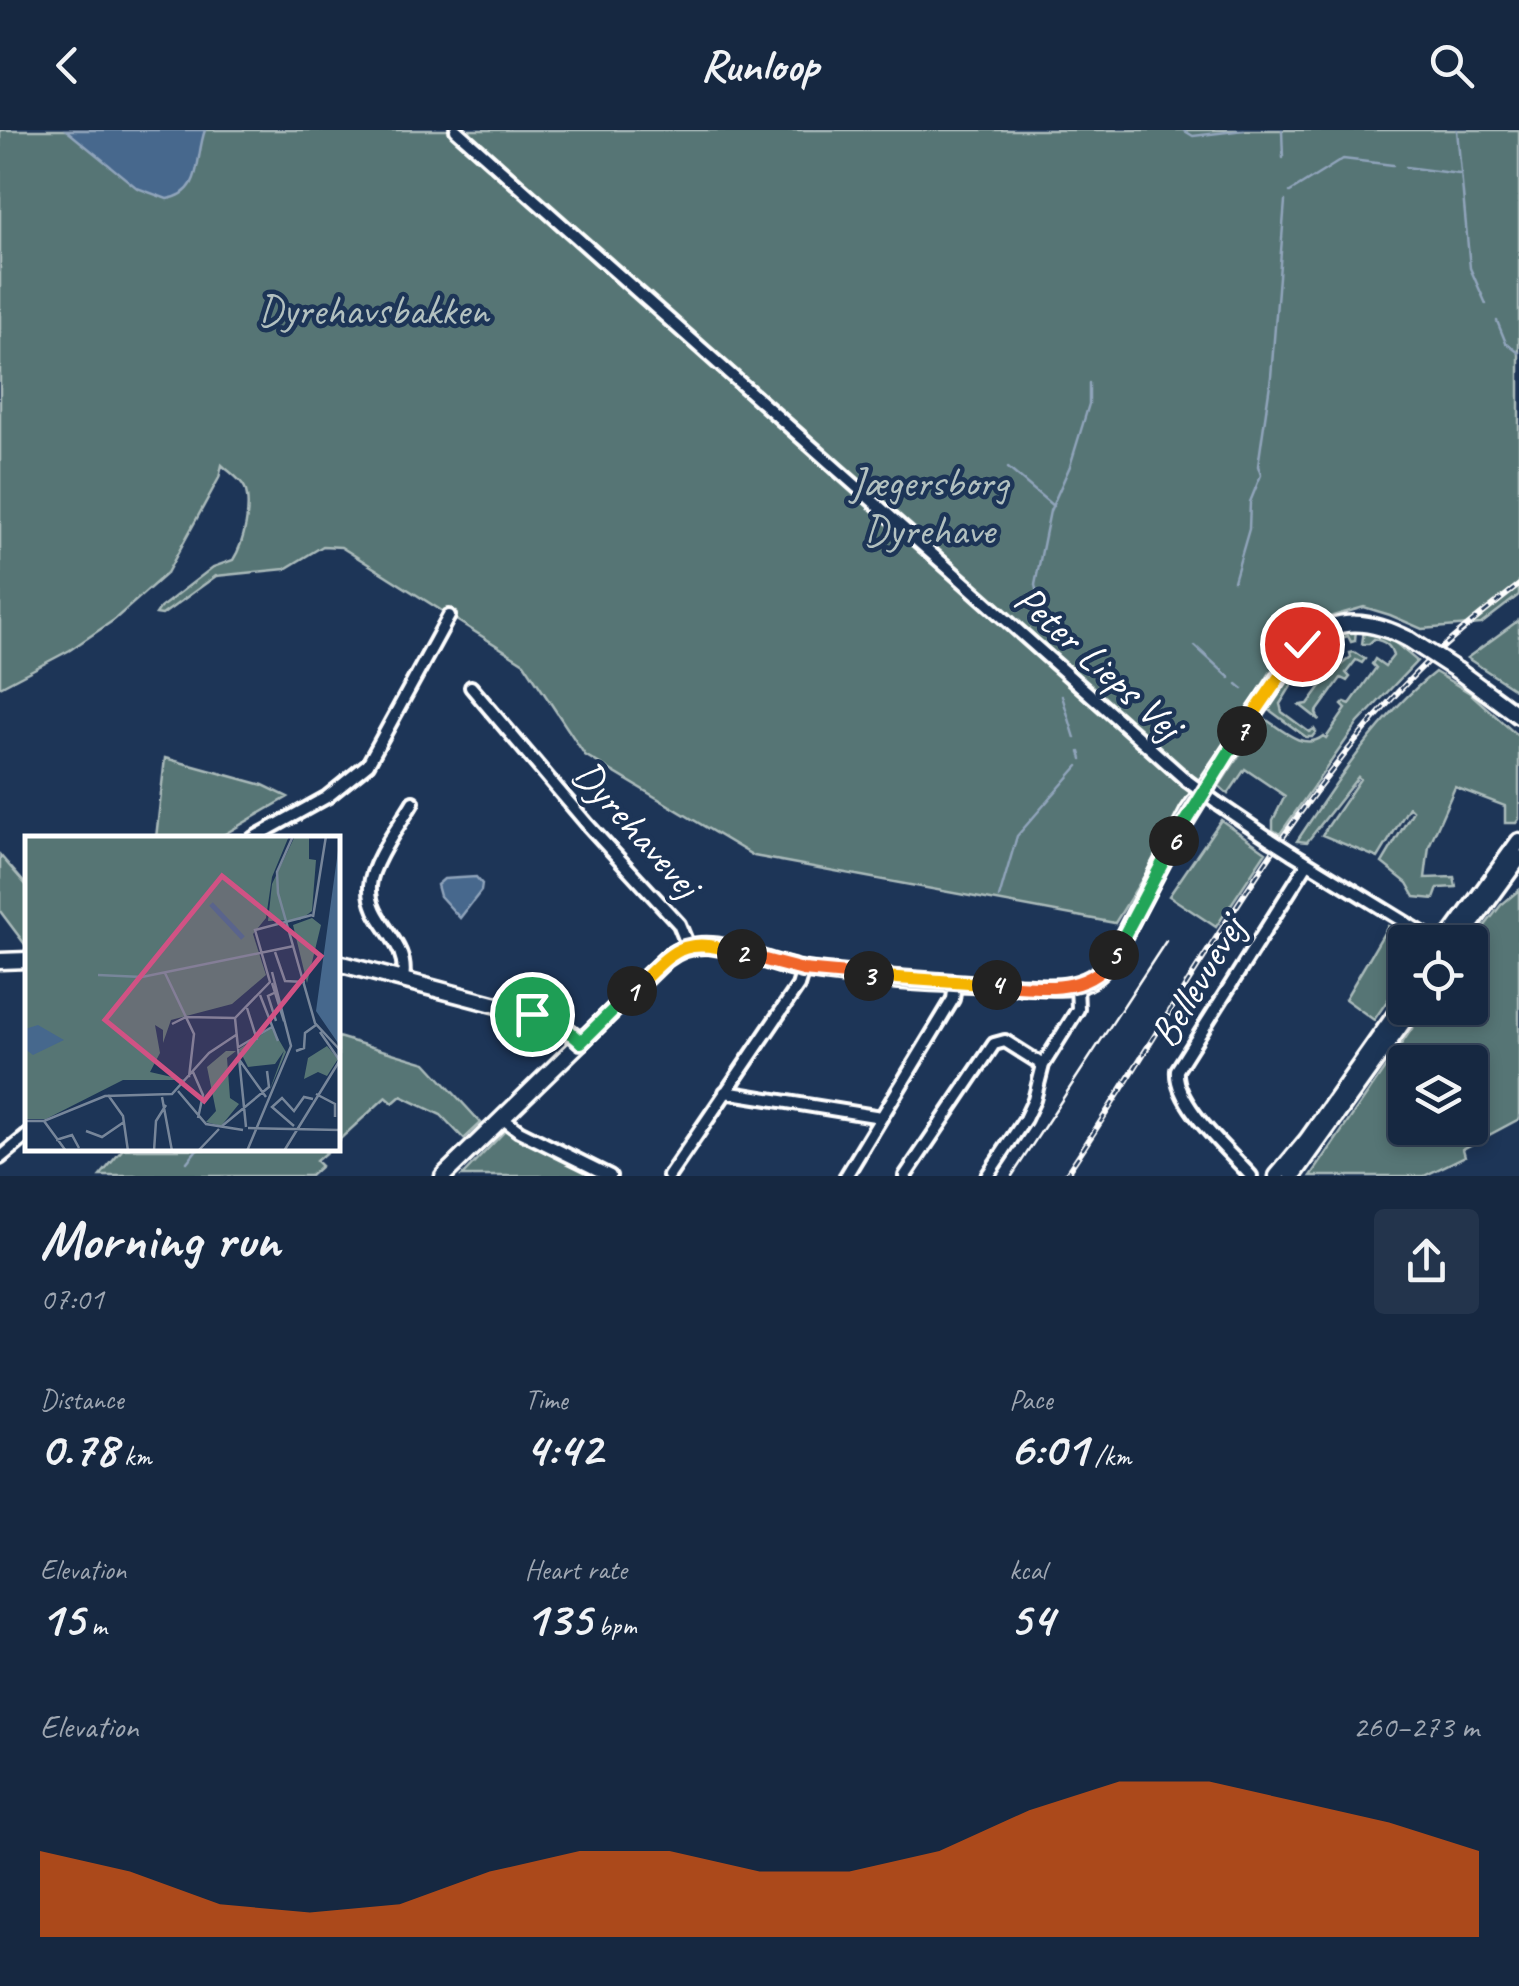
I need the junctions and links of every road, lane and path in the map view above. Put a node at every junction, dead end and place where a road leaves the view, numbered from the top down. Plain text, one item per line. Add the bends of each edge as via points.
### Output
1 (456, 130) edge
2 (449, 616) dead end
3 (471, 687) dead end
4 (1519, 716) edge
5 (413, 802) dead end
6 (257, 836) edge
7 (1519, 841) edge
8 (1519, 858) edge
9 (1308, 864) junction
10 (1409, 925) edge
11 (1458, 925) edge
12 (1470, 925) edge
13 (688, 946) junction
14 (25, 960) edge
15 (0, 961) edge
16 (340, 963) edge
17 (803, 970) junction
18 (403, 979) junction
19 (955, 984) junction
20 (1077, 985) junction
21 (1388, 1025) edge
22 (1401, 1025) edge
23 (581, 1042) junction
24 (1043, 1065) junction
25 (725, 1092) junction
26 (880, 1117) junction
27 (502, 1118) junction
28 (25, 1137) edge
29 (0, 1158) edge
30 (449, 1174) edge
31 (610, 1176) edge
32 (669, 1176) edge
33 (846, 1176) edge
34 (905, 1176) edge
35 (987, 1176) edge
36 (1251, 1176) edge
37 (1277, 1176) edge
38 (1293, 1176) edge

1 - 9 street, Peter Lieps Vej, bridge via 1186,780
2 - 6 street via 368,764 327,798
3 - 13 street, Dyrehavevej via 679,924
4 - 20 street, bridge via 1410,640 1378,626 1346,622 1314,634 1188,812 1108,963
5 - 18 street via 370,884 374,908 406,963
7 - 11 street
8 - 12 street
9 - 10 street, Peter Lieps Vej
9 - 36 street, Bellevuevej via 1176,1070 1185,1101
13 - 17 street, Dyrehavevej via 712,944
13 - 23 street via 666,959
14 - 15 street
16 - 18 street
17 - 19 street, Dyrehavevej
17 - 25 street
18 - 23 street via 554,1020
19 - 20 street, Dyrehavevej
19 - 26 street via 953,999
20 - 24 street via 1078,1009
21 - 37 street
22 - 38 street
23 - 27 street
24 - 34 street via 1005,1041 994,1044
24 - 35 street via 1030,1110
25 - 26 street
25 - 32 street
26 - 33 street
27 - 30 street
27 - 31 street
28 - 29 street

